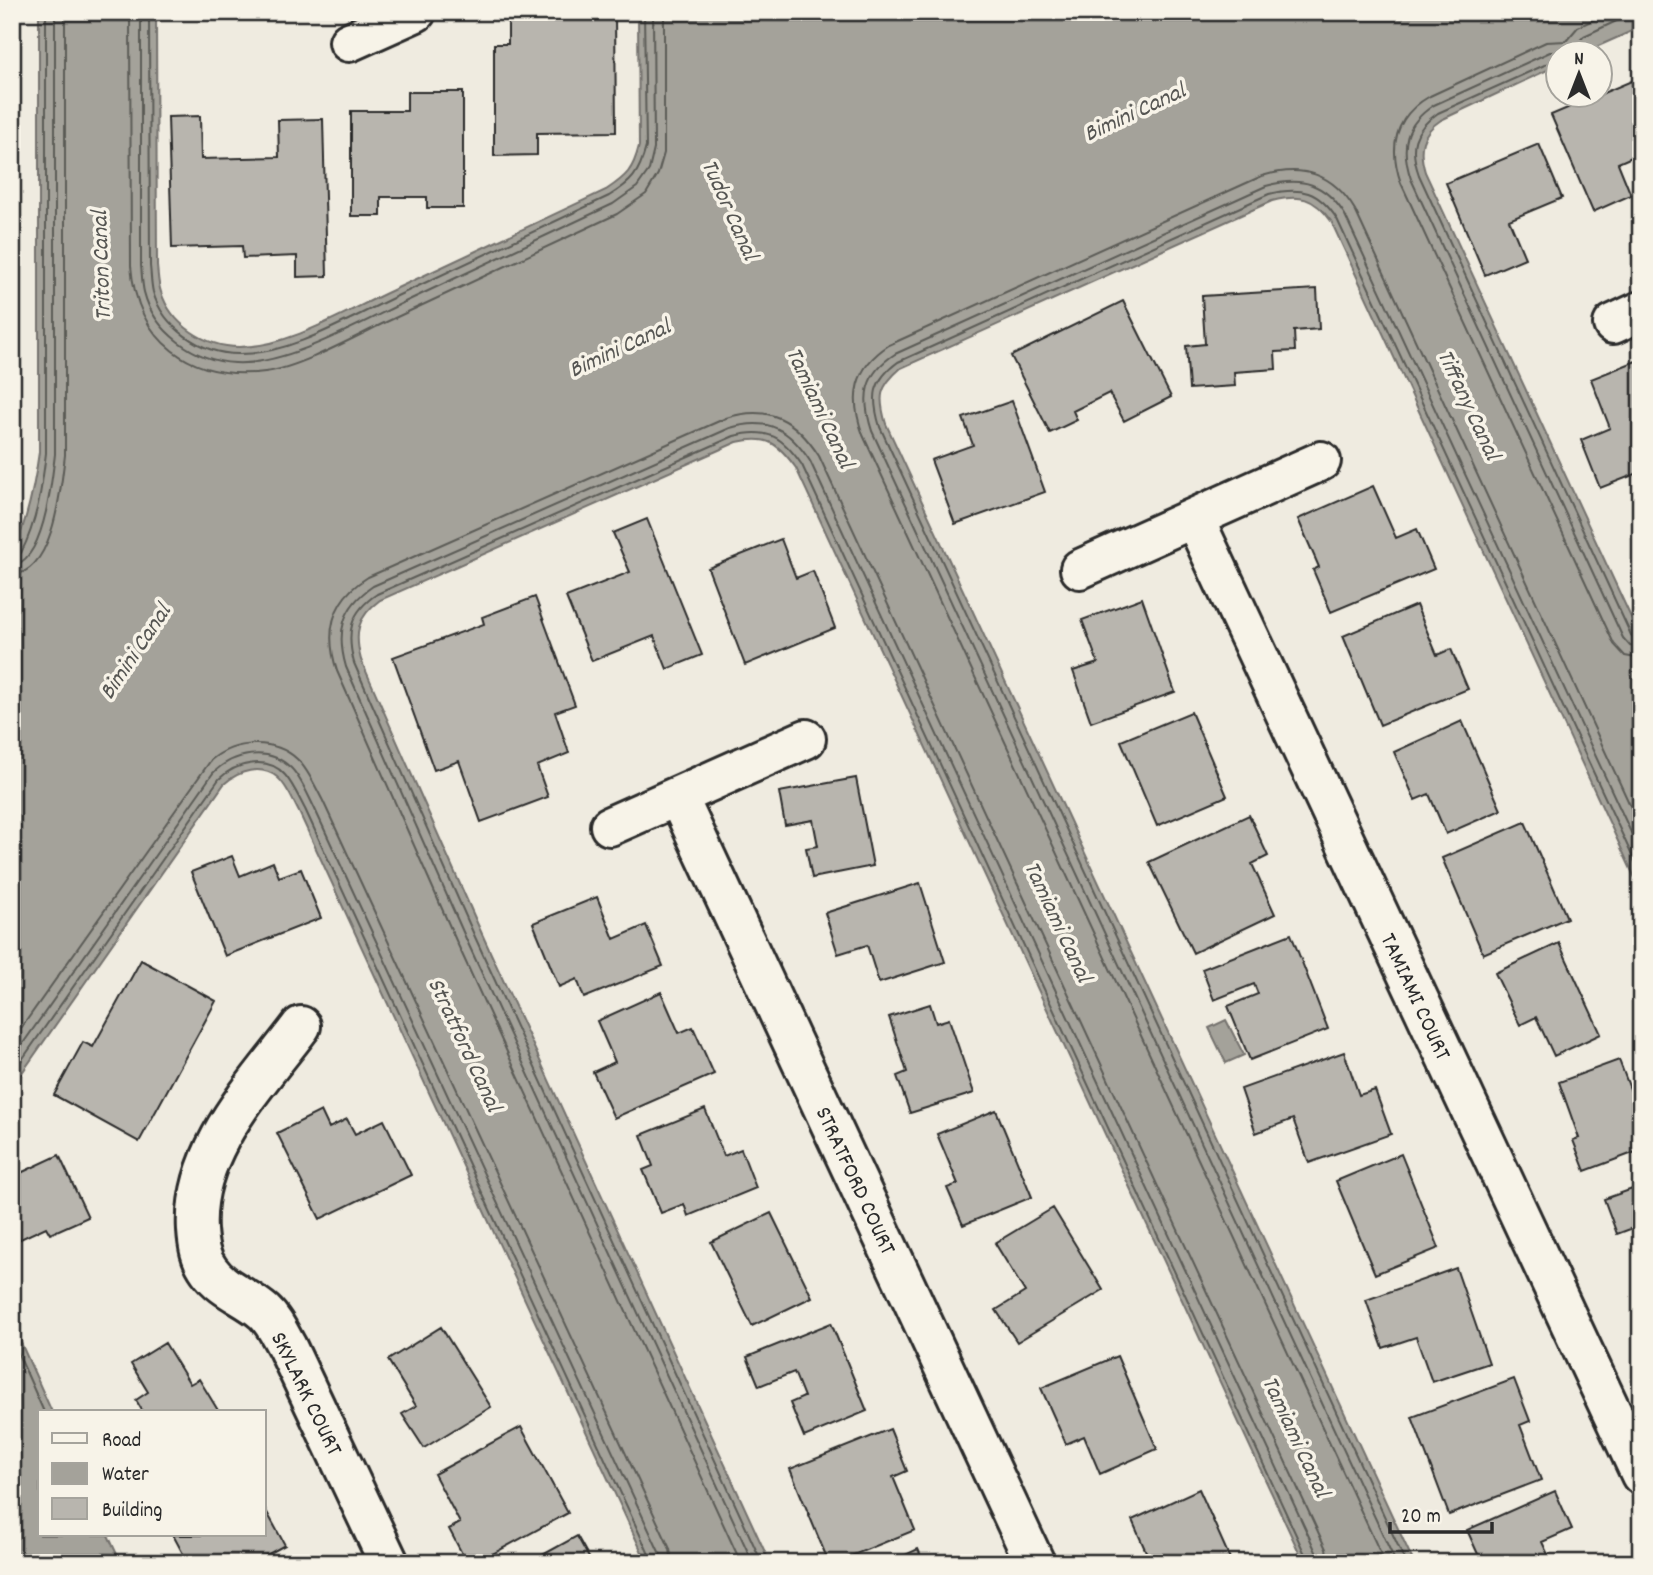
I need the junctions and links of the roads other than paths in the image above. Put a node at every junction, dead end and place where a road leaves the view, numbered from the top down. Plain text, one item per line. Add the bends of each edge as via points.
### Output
1 (416, 12) edge
2 (349, 42) dead end
3 (1321, 461) dead end
4 (1194, 517) junction
5 (1080, 569) dead end
6 (806, 739) dead end
7 (678, 797) junction
8 (610, 826) dead end
9 (301, 1026) dead end
10 (1641, 1475) edge
11 (389, 1563) edge
12 (1035, 1563) edge

1 - 2 street
3 - 4 street
4 - 5 street
4 - 10 street, TAMIAMI COURT
6 - 7 street
7 - 8 street
7 - 12 street, STRATFORD COURT
9 - 11 street, SKYLARK COURT via 214,1149 199,1190 198,1243 217,1280 258,1307 273,1323

